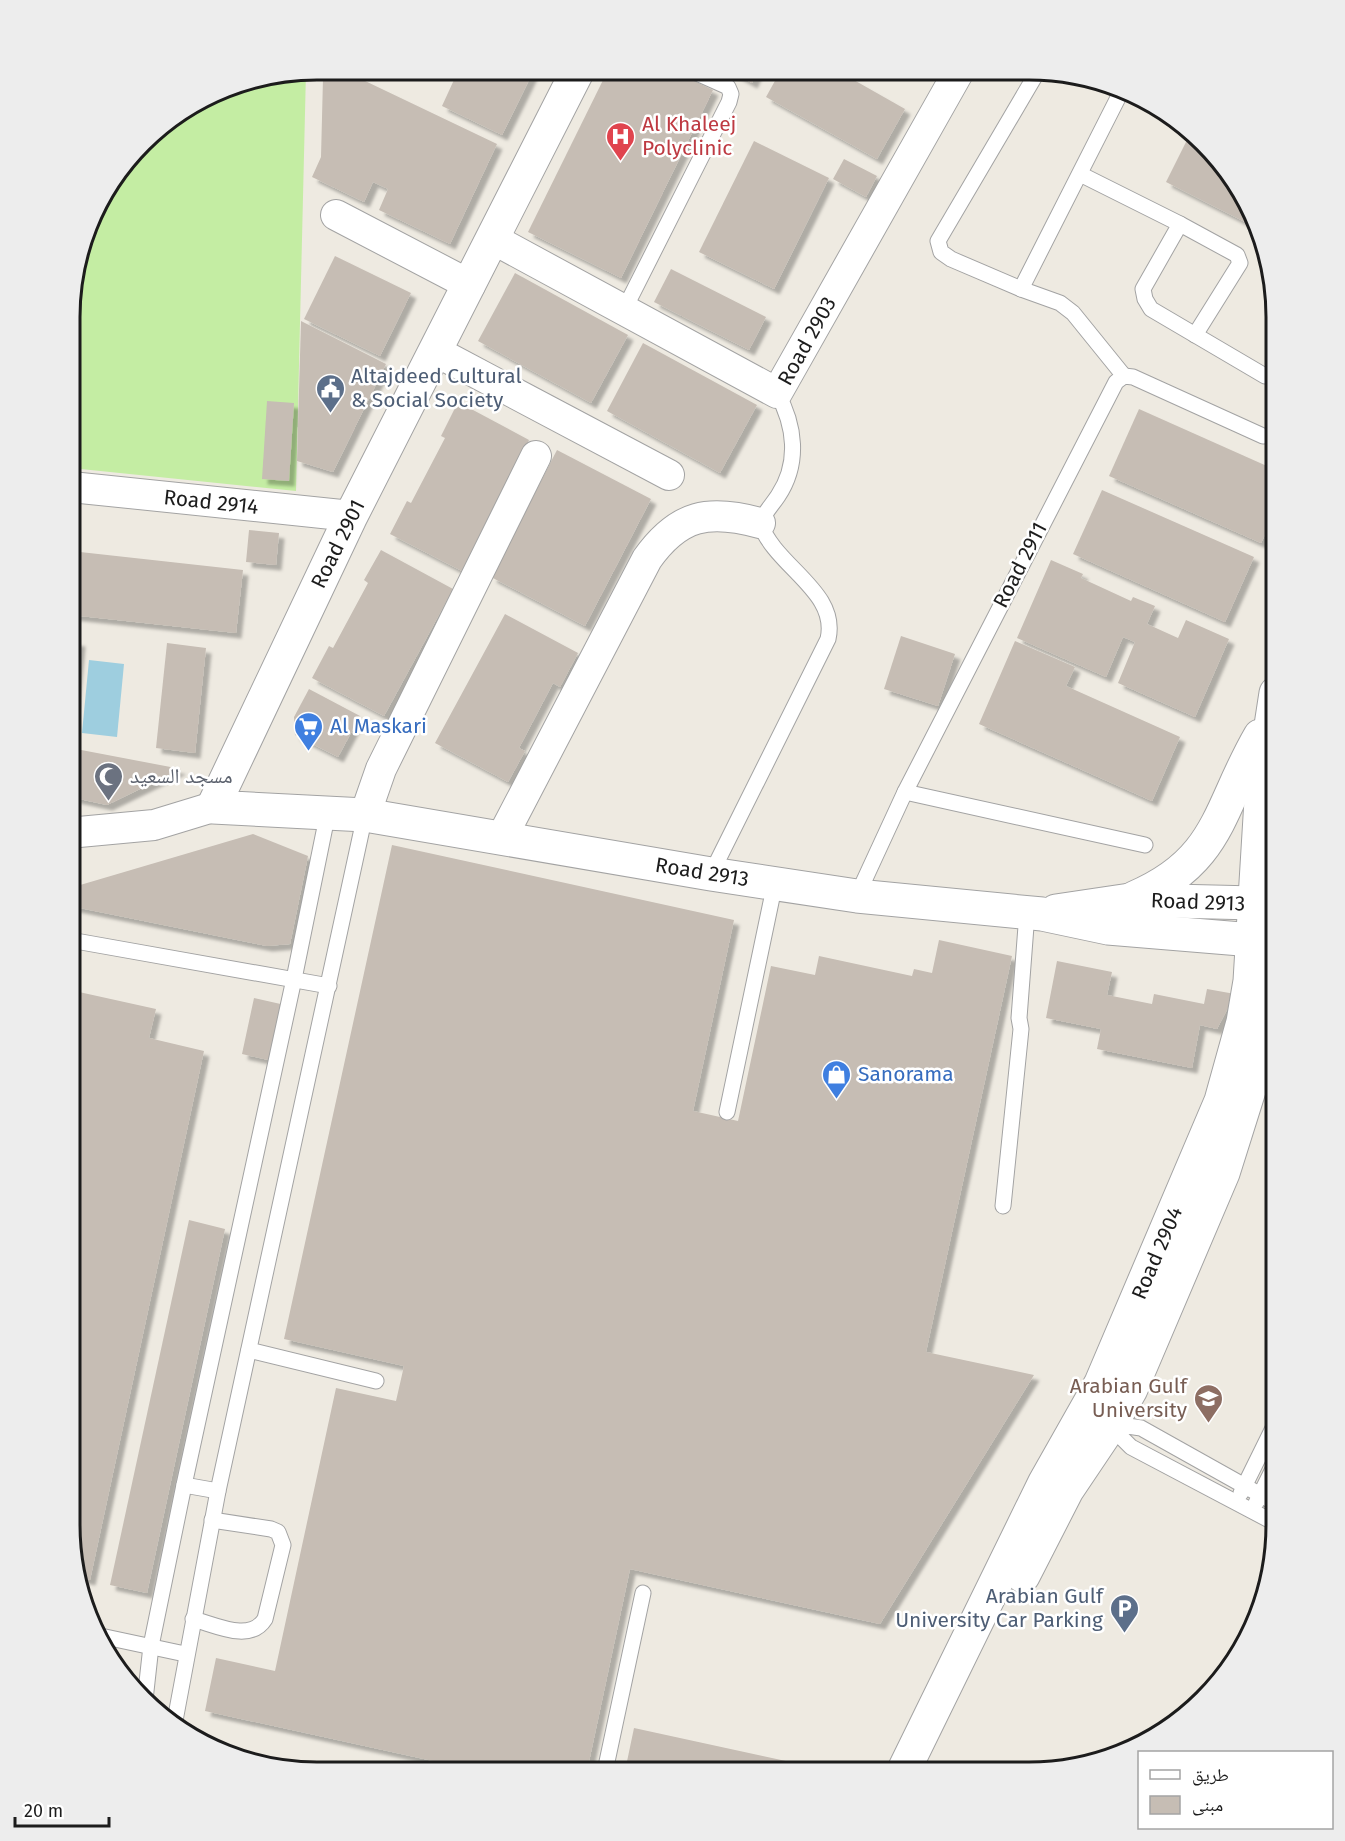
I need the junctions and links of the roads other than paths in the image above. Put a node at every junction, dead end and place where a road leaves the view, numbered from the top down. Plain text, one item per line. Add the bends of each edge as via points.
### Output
1 (573, 80) edge
2 (712, 80) edge
3 (954, 80) edge
4 (1033, 80) edge
5 (1118, 98) edge
6 (1080, 174) junction
7 (336, 215) dead end
8 (1180, 224) junction
9 (494, 239) junction
10 (470, 285) junction
11 (1021, 288) junction
12 (624, 310) junction
13 (1195, 335) junction
14 (435, 351) junction
15 (1124, 376) junction
16 (1266, 376) edge
17 (777, 393) junction
18 (1263, 436) dead end
19 (536, 456) dead end
20 (669, 475) dead end
21 (80, 489) edge
22 (351, 516) junction
23 (760, 523) junction
24 (1266, 721) edge
25 (1266, 756) edge
26 (904, 792) junction
27 (213, 807) junction
28 (328, 812) junction
29 (364, 815) junction
30 (80, 832) edge
31 (501, 839) junction
32 (1144, 844) dead end
33 (711, 874) junction
34 (775, 883) junction
35 (857, 896) junction
36 (1130, 900) junction
37 (1035, 914) junction
38 (1265, 923) edge
39 (80, 942) edge
40 (294, 979) junction
41 (329, 986) junction
42 (1266, 1018) edge
43 (727, 1112) dead end
44 (1003, 1206) dead end
45 (249, 1350) junction
46 (376, 1381) dead end
47 (1097, 1420) junction
48 (1266, 1443) edge
49 (1266, 1484) edge
50 (184, 1485) junction
51 (1245, 1486) junction
52 (218, 1491) junction
53 (1261, 1495) junction
54 (1266, 1498) edge
55 (1237, 1501) junction
56 (1252, 1510) junction
57 (1266, 1518) edge
58 (212, 1520) junction
59 (643, 1593) dead end
60 (193, 1618) junction
61 (108, 1637) edge
62 (151, 1646) junction
63 (185, 1654) junction
64 (146, 1689) edge
65 (176, 1715) edge
66 (607, 1762) edge
67 (908, 1762) edge
68 (927, 1762) edge

1 - 9 street, Road 2901
2 - 12 lane via 728,87 729,102
3 - 17 street, Road 2903
4 - 11 lane via 938,241 941,252 951,259
5 - 6 lane
6 - 8 lane
6 - 11 lane
7 - 10 street
8 - 13 lane via 1143,289 1151,309
8 - 13 lane via 1237,255 1240,263
9 - 10 street, Road 2901
9 - 12 street, Road 2903
10 - 14 street, Road 2901
11 - 15 lane via 1060,303 1073,314
12 - 17 street, Road 2903
13 - 16 lane
14 - 20 street
14 - 22 street, Road 2901
15 - 18 lane
15 - 26 lane, Road 2911 via 1110,392
17 - 23 lane via 793,430 793,448 790,470
19 - 29 street via 381,769
21 - 22 street, Road 2914
22 - 27 street, Road 2901
23 - 31 street via 732,515 706,515 682,524 662,538 647,559
23 - 33 lane via 766,540 826,605 831,624 828,639
24 - 36 street via 1220,824 1207,844 1173,878
25 - 38 street, Road 2904 via 1262,784
26 - 32 lane
26 - 35 lane, Road 2911
27 - 28 street, Road 2913
27 - 30 street, Road 2913 via 154,825
28 - 29 street, Road 2913
28 - 40 lane
29 - 31 street, Road 2913
29 - 41 lane
31 - 33 street, Road 2913
33 - 34 street, Road 2913
34 - 35 street, Road 2913
34 - 43 lane
35 - 37 street, Road 2913
36 - 37 street, Road 2913
36 - 38 street, Road 2913
37 - 38 street, Road 2913 via 1108,928
37 - 44 lane via 1019,1018
38 - 47 street, Road 2904 via 1221,1101 1112,1360
39 - 40 lane
40 - 41 lane
40 - 50 lane
41 - 45 lane
42 - 47 street, Road 2904 via 1257,1065 1222,1173 1131,1389
45 - 46 lane
45 - 52 lane
47 - 51 lane via 1141,1428
47 - 55 lane via 1131,1447
47 - 67 street, Road 2904 via 1045,1482
47 - 68 street, Road 2904 via 1067,1490
48 - 51 lane
49 - 53 lane
50 - 52 lane
50 - 62 lane
51 - 53 lane
51 - 55 lane
52 - 58 lane
53 - 54 lane
53 - 56 lane
55 - 56 lane
56 - 57 lane
58 - 60 lane
58 - 60 lane via 271,1529 278,1532 283,1545 260,1626 244,1632
59 - 66 lane
60 - 63 lane
61 - 62 lane
62 - 63 lane
62 - 64 lane
63 - 65 lane

